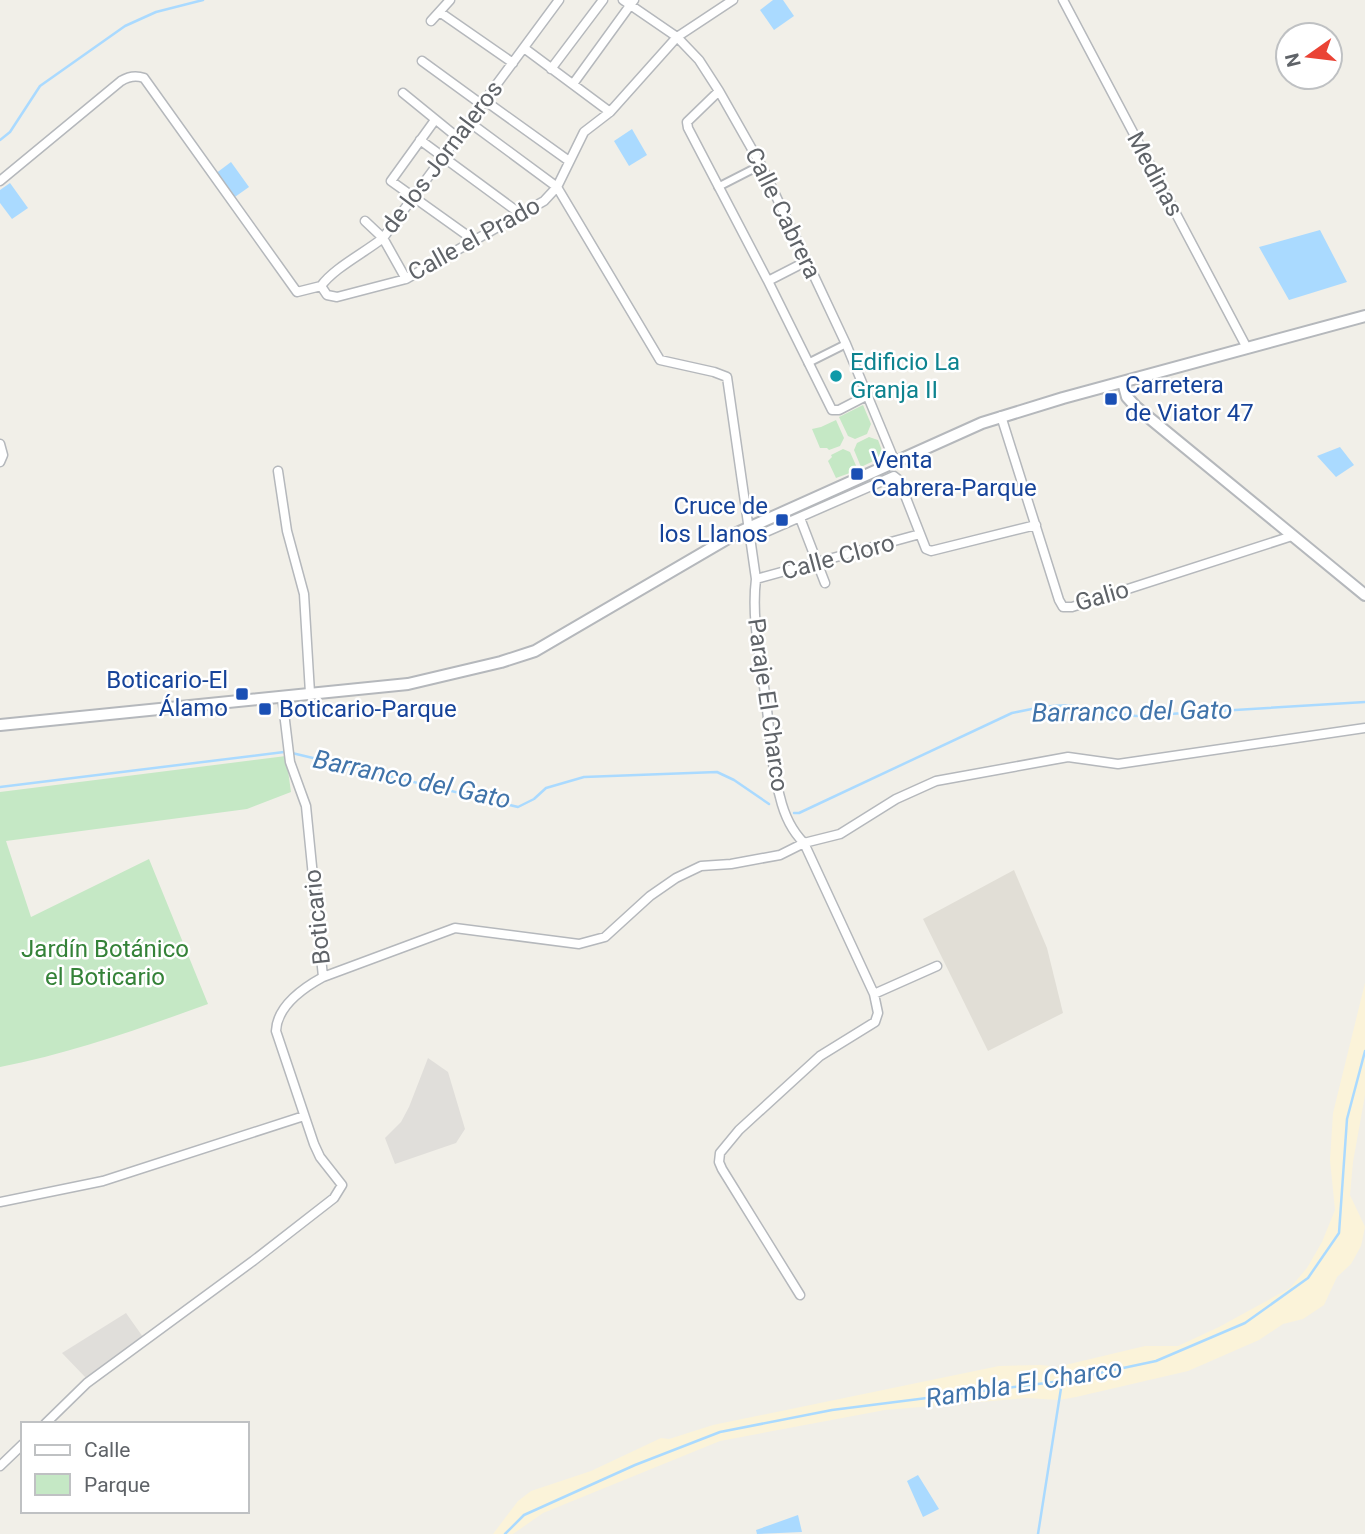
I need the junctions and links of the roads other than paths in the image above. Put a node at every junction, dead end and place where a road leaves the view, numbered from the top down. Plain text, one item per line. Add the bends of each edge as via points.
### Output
1 (450, 0) edge
2 (559, 0) edge
3 (603, 0) edge
4 (1063, 0) edge
5 (629, 2) edge
6 (728, 2) edge
7 (441, 12) junction
8 (431, 21) dead end
9 (677, 37) junction
10 (524, 48) junction
11 (422, 61) dead end
12 (513, 63) junction
13 (551, 69) junction
14 (573, 84) junction
15 (719, 91) junction
16 (403, 93) dead end
17 (482, 102) junction
18 (610, 112) junction
19 (435, 120) junction
20 (469, 122) junction
21 (457, 137) junction
22 (420, 140) junction
23 (443, 157) junction
24 (569, 161) junction
25 (761, 165) junction
26 (0, 181) edge
27 (556, 187) junction
28 (718, 187) junction
29 (413, 196) junction
30 (522, 215) junction
31 (365, 221) dead end
32 (383, 238) junction
33 (475, 241) junction
34 (807, 261) junction
35 (406, 279) junction
36 (768, 281) junction
37 (321, 286) junction
38 (1365, 316) edge
39 (846, 344) junction
40 (1247, 348) junction
41 (808, 363) junction
42 (1123, 382) junction
43 (868, 395) junction
44 (1001, 416) junction
45 (0, 444) edge
46 (0, 462) edge
47 (895, 462) junction
48 (278, 471) dead end
49 (800, 518) junction
50 (1036, 524) junction
51 (750, 533) junction
52 (920, 534) junction
53 (1293, 536) junction
54 (817, 563) junction
55 (756, 579) junction
56 (825, 583) dead end
57 (1365, 595) edge
58 (310, 694) junction
59 (282, 696) junction
60 (0, 725) edge
61 (1365, 728) edge
62 (804, 844) junction
63 (937, 966) dead end
64 (323, 977) junction
65 (874, 994) junction
66 (304, 1116) junction
67 (0, 1202) edge
68 (800, 1295) dead end
69 (47, 1422) edge
70 (21, 1446) edge
71 (0, 1466) edge

1 - 7 street
2 - 10 street, de los Jornaleros
3 - 13 street
4 - 40 street, Medinas
5 - 9 street, Calle Cabrera
5 - 14 street
6 - 9 street, Calle el Prado
7 - 8 street
7 - 12 street
9 - 15 street, Calle Cabrera
9 - 18 street, Calle el Prado
10 - 12 street, de los Jornaleros
10 - 13 street
11 - 17 street
12 - 17 street, de los Jornaleros
13 - 14 street
14 - 18 street
15 - 25 street, Calle Cabrera
15 - 28 street via 687,122
16 - 19 street
17 - 20 street, de los Jornaleros
17 - 24 street
18 - 24 street, Calle el Prado via 584,132
19 - 21 street
19 - 22 street
20 - 21 street, de los Jornaleros
20 - 27 street
21 - 23 street, de los Jornaleros
22 - 23 street
22 - 29 street via 391,181
23 - 29 street, de los Jornaleros
23 - 30 street
24 - 27 street, Calle el Prado
25 - 28 street
25 - 34 street, Calle Cabrera
26 - 37 street via 121,81 138,76 144,78 297,292
27 - 30 street, Calle el Prado
27 - 51 street, Paraje El Charco via 660,360 727,377
28 - 36 street
29 - 32 street, de los Jornaleros
29 - 33 street
30 - 33 street, Calle el Prado
31 - 32 street
32 - 35 street
32 - 37 street, de los Jornaleros
33 - 35 street, Calle el Prado
34 - 36 street
34 - 39 street, Calle Cabrera
35 - 37 street, Calle el Prado via 337,298 327,295
36 - 41 street
38 - 40 street
39 - 41 street
39 - 43 street, Calle Cabrera
40 - 42 street
41 - 43 street via 832,410
42 - 44 street
42 - 53 street via 1136,407
43 - 47 street, Calle Cabrera
44 - 47 street
44 - 50 street, Galio
45 - 46 street
47 - 51 street
48 - 58 street via 287,531 304,594
49 - 51 street
49 - 52 street via 894,476 900,480
49 - 54 street
50 - 52 street via 931,551
50 - 53 street, Galio via 1063,607
51 - 55 street, Paraje El Charco
51 - 58 street via 535,651 408,684
52 - 54 street, Calle Cloro
53 - 57 street
54 - 55 street, Calle Cloro
54 - 56 street
55 - 62 street, Paraje El Charco via 753,603 779,793 794,833
58 - 59 street
59 - 60 street
59 - 64 street, Boticario via 290,762 306,806
61 - 62 street via 1118,764 1068,757 984,771 936,781 896,799 840,834
62 - 64 street via 780,855 701,866 650,896 605,937 579,944 455,928
62 - 65 street, Paraje El Charco
63 - 65 street
64 - 66 street, Boticario via 295,995 276,1025
65 - 68 street via 875,1023 820,1056 720,1153 722,1168
66 - 67 street via 103,1181
66 - 69 street, Boticario via 320,1157 342,1185 340,1191 88,1383
70 - 71 street

